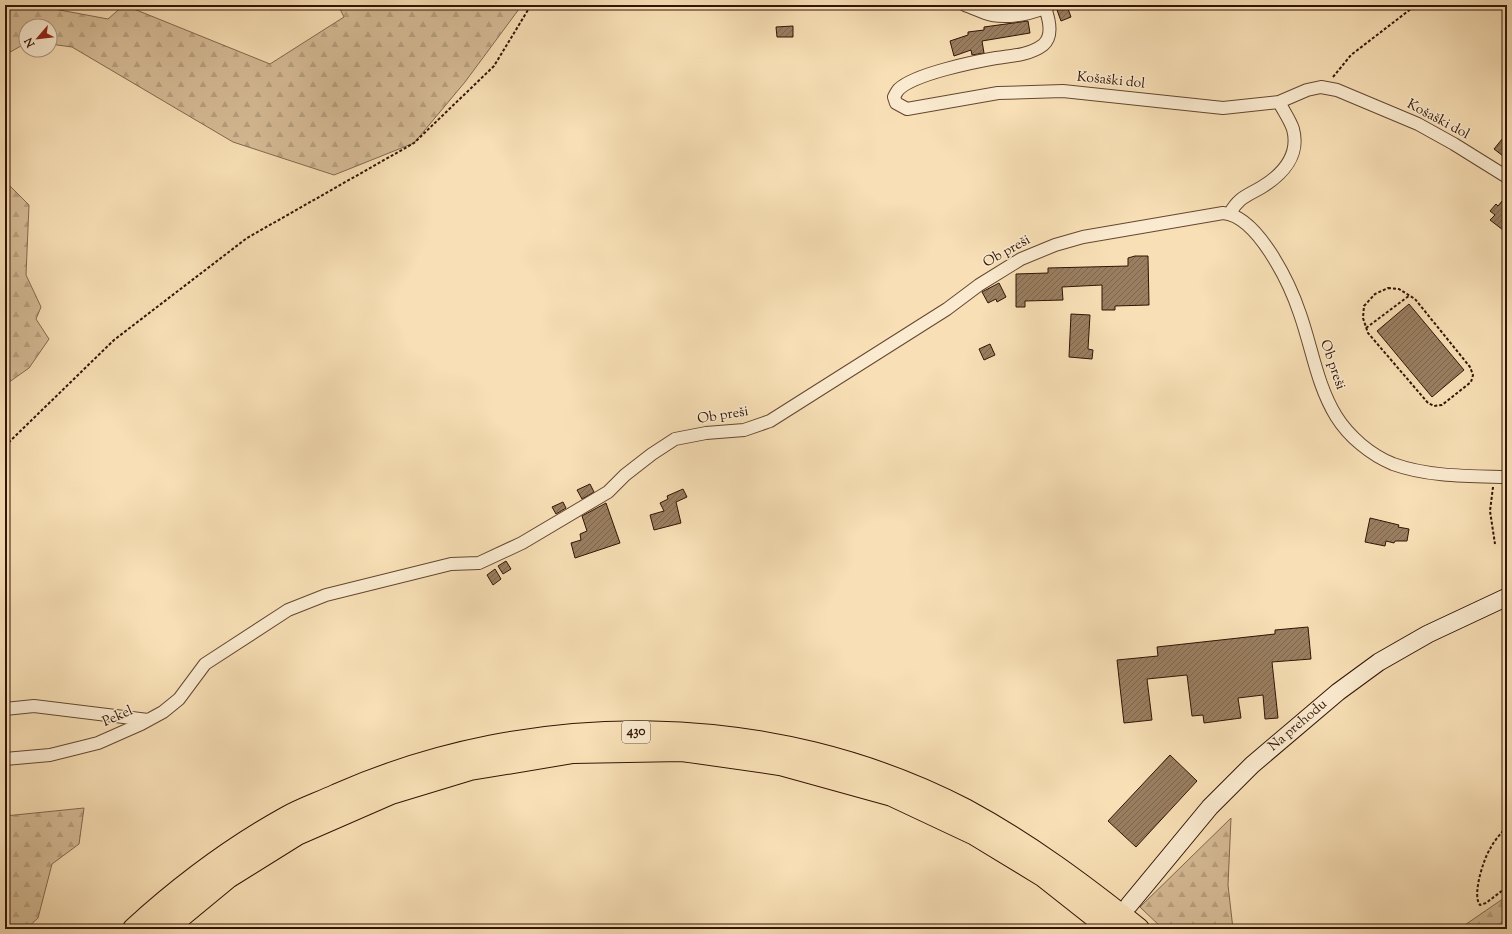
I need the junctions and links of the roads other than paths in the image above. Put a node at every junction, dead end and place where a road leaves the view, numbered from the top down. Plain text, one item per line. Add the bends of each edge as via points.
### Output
1 (965, 5) edge
2 (1047, 6) edge
3 (1278, 102) junction
4 (1507, 177) edge
5 (1230, 213) junction
6 (1507, 477) edge
7 (1507, 597) edge
8 (5, 709) edge
9 (148, 720) junction
10 (5, 759) edge
11 (1129, 906) dead end
12 (134, 929) edge
13 (165, 929) edge
14 (1111, 929) edge
15 (1138, 929) edge

1 - 2 street via 992,15 1013,16
2 - 3 street, Košaški dol via 1050,33 1044,45 1025,54 978,61 916,80 899,89 894,97 896,103 907,109 998,94 1063,91 1224,108
3 - 4 street, Košaški dol via 1307,90 1338,90 1418,124
3 - 5 street via 1293,128 1295,143 1292,157 1275,178 1236,202
5 - 6 street, Ob preši via 1246,224 1263,242 1278,264 1300,314 1325,397 1350,435 1368,450 1393,464 1424,472
5 - 9 street, Ob preši via 1202,215 1083,237 1027,256 770,421 744,430 675,439 646,458 608,492 522,544 479,563 451,564 326,595 288,610 205,664 180,699
7 - 11 street, Na prehodu via 1428,634 1380,662 1338,692 1252,765 1210,807
8 - 9 street, Pekel via 34,706
9 - 10 street, Pekel via 98,742 50,755
12 - 15 highway, 430 via 161,904 217,862 287,818 366,782 453,755 507,743 572,734 644,732 705,734 776,745 842,762 899,781 963,810 1028,847 1074,878
13 - 14 highway, 430 via 228,878 297,834 391,793 470,769 573,752 682,750 780,764 892,795 975,834 1044,876

